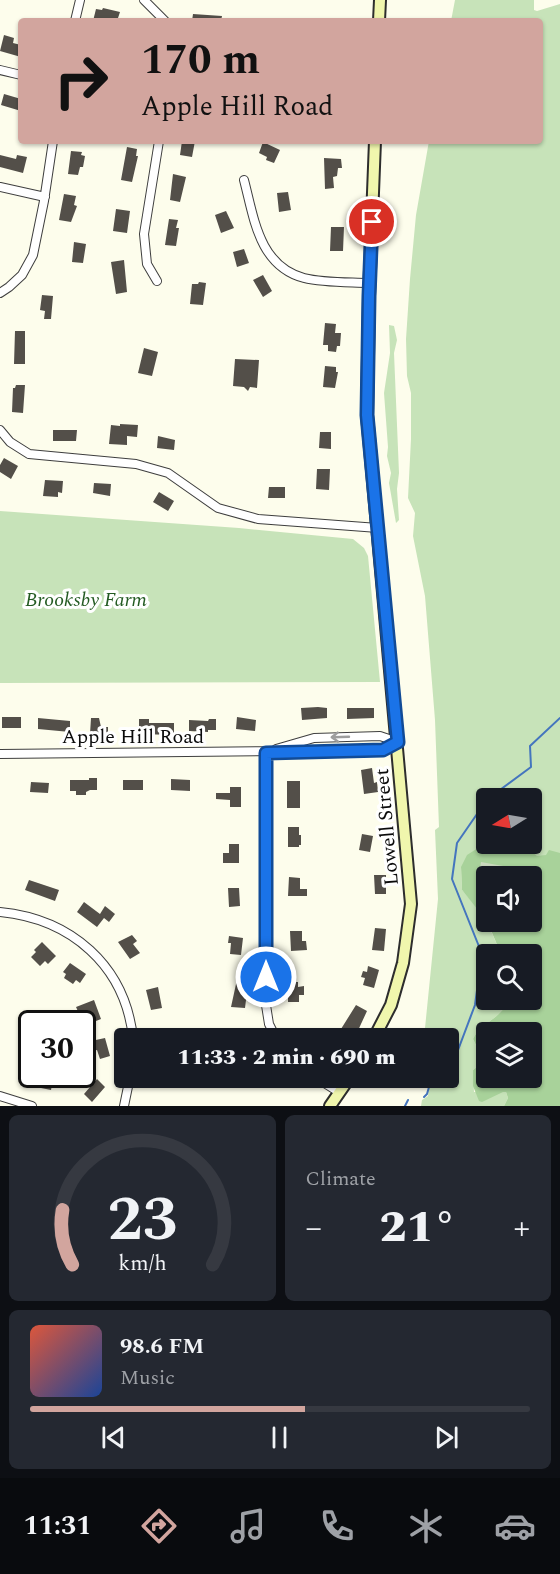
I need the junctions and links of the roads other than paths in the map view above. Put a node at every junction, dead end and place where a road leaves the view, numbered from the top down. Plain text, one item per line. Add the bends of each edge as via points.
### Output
1 (80, 0) edge
2 (144, 0) edge
3 (380, 0) edge
4 (76, 18) edge
5 (162, 18) edge
6 (378, 18) edge
7 (0, 70) edge
8 (18, 74) edge
9 (53, 144) edge
10 (159, 144) edge
11 (375, 144) edge
12 (244, 180) dead end
13 (0, 187) edge
14 (45, 196) junction
15 (157, 281) dead end
16 (369, 283) junction
17 (0, 293) edge
18 (0, 430) edge
19 (378, 528) junction
20 (398, 742) junction
21 (266, 753) junction
22 (0, 754) edge
23 (0, 912) edge
24 (131, 1028) edge
25 (271, 1028) edge
26 (379, 1028) edge
27 (128, 1088) edge
28 (333, 1088) edge
29 (342, 1088) edge
30 (339, 1092) junction
31 (0, 1096) edge
32 (17, 1104) edge
33 (32, 1106) edge
34 (124, 1106) edge
35 (330, 1106) edge

1 - 4 street
2 - 5 street
3 - 6 main road
7 - 8 street
9 - 14 street
10 - 15 street via 144,234 147,264
11 - 16 main road, Lowell Street
12 - 16 street via 260,238 275,262 305,278
13 - 14 street
14 - 17 street via 33,255 22,275
16 - 19 main road, Lowell Street via 367,415
18 - 19 street via 29,454 136,464 168,473 218,507 258,519
19 - 20 main road, Lowell Street
20 - 21 street, Apple Hill Road via 383,750
20 -> 21 street, Apple Hill Road via 380,736 314,738
20 - 26 main road, Lowell Street via 411,904 403,963 391,1005
21 - 22 street, Apple Hill Road
21 - 25 street via 266,999
23 - 24 street via 45,921 86,945 120,990
27 - 34 street
28 - 30 street
29 - 30 main road
30 - 35 main road
31 - 32 street
32 - 33 street

